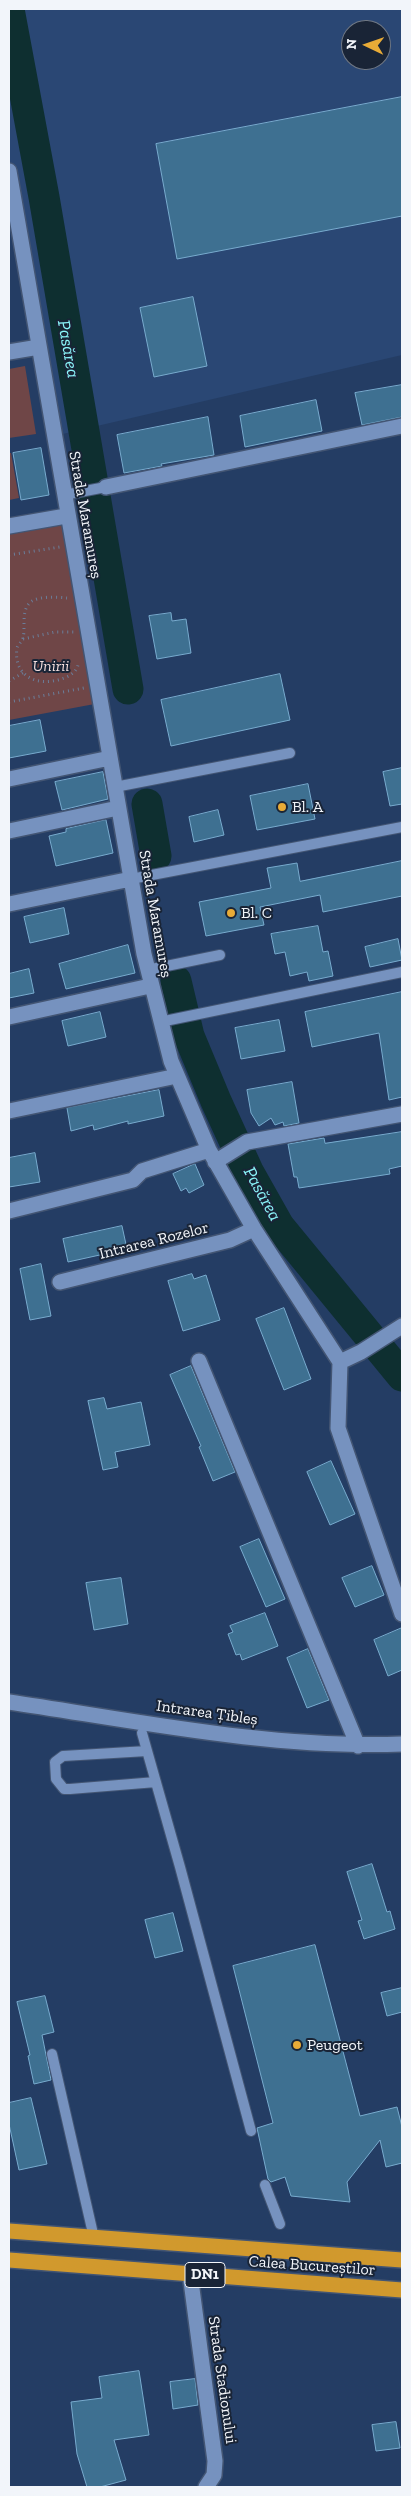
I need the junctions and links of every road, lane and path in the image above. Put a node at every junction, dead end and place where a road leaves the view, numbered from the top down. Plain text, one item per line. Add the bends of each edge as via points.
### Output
1 (9, 172) edge
2 (39, 347) junction
3 (9, 352) edge
4 (402, 426) edge
5 (106, 487) joint
6 (64, 495) junction
7 (66, 516) junction
8 (9, 526) edge
9 (60, 546) dead end
10 (9, 555) edge
11 (71, 598) dead end
12 (76, 624) dead end
13 (23, 639) junction
14 (78, 662) dead end
15 (23, 673) junction
16 (9, 681) edge
17 (97, 685) junction
18 (9, 702) edge
19 (290, 753) dead end
20 (110, 758) junction
21 (9, 779) edge
22 (115, 787) junction
23 (118, 808) junction
24 (402, 827) edge
25 (9, 831) edge
26 (131, 879) junction
27 (9, 904) edge
28 (220, 955) dead end
29 (154, 969) junction
30 (402, 972) edge
31 (150, 986) junction
32 (9, 1016) edge
33 (167, 1021) junction
34 (177, 1076) junction
35 (9, 1111) edge
36 (402, 1114) edge
37 (212, 1156) junction
38 (9, 1211) edge
39 (254, 1229) junction
40 (60, 1282) dead end
41 (402, 1326) edge
42 (199, 1361) dead end
43 (340, 1362) junction
44 (402, 1614) edge
45 (9, 1702) edge
46 (142, 1733) dead end
47 (402, 1744) edge
48 (358, 1746) junction
49 (147, 1751) junction
50 (156, 1782) junction
51 (52, 2054) dead end
52 (251, 2131) dead end
53 (265, 2185) dead end
54 (280, 2224) dead end
55 (9, 2231) edge
56 (94, 2238) junction
57 (9, 2260) edge
58 (402, 2260) edge
59 (190, 2274) junction
60 (402, 2290) edge
61 (206, 2487) edge

1 - 2 street, Strada Maramureș
2 - 3 street
2 - 6 street, Strada Maramureș
4 - 5 street
5 - 6 lane
6 - 7 street, Strada Maramureș
7 - 8 street
7 - 17 street, Strada Maramureș
9 - 10 path
11 - 13 path via 32,601 23,620
12 - 13 path via 78,632 55,632
13 - 15 path via 18,646 17,659
14 - 15 path via 76,670 67,677 52,682 34,681
15 - 16 path
17 - 18 path
17 - 20 street, Strada Maramureș
19 - 22 lane
20 - 21 street
20 - 22 street, Strada Maramureș
22 - 23 street, Strada Maramureș
23 - 25 street
23 - 26 street, Strada Maramureș
24 - 26 lane
26 - 27 street
26 - 29 street, Strada Maramureș
28 - 29 lane
29 - 31 street, Strada Maramureș
30 - 33 lane
31 - 32 street
31 - 33 street, Strada Maramureș
33 - 34 street, Strada Maramureș
34 - 35 street
34 - 37 street, Strada Maramureș
36 - 37 street via 247,1142
37 - 38 street via 142,1171 133,1180
37 - 39 street, Strada Maramureș
39 - 40 street, Intrarea Rozelor via 230,1240
39 - 43 street, Strada Maramureș
41 - 43 street
42 - 48 street
43 - 44 street via 338,1428
45 - 48 street, Intrarea Țibleș via 283,1741
46 - 49 lane
47 - 48 street, Intrarea Țibleș
49 - 50 lane
49 - 50 lane via 63,1756 55,1762 56,1779 64,1788 70,1789
50 - 52 lane
51 - 56 lane
53 - 54 lane
55 - 56 highway, Calea Bucureștilor / DN1
56 - 58 highway, Calea Bucureștilor / DN1
57 - 59 highway, Calea Bucureștilor / DN1
59 - 60 highway, Calea Bucureștilor / DN1
59 - 61 street, Strada Stadionului via 215,2461 214,2475

